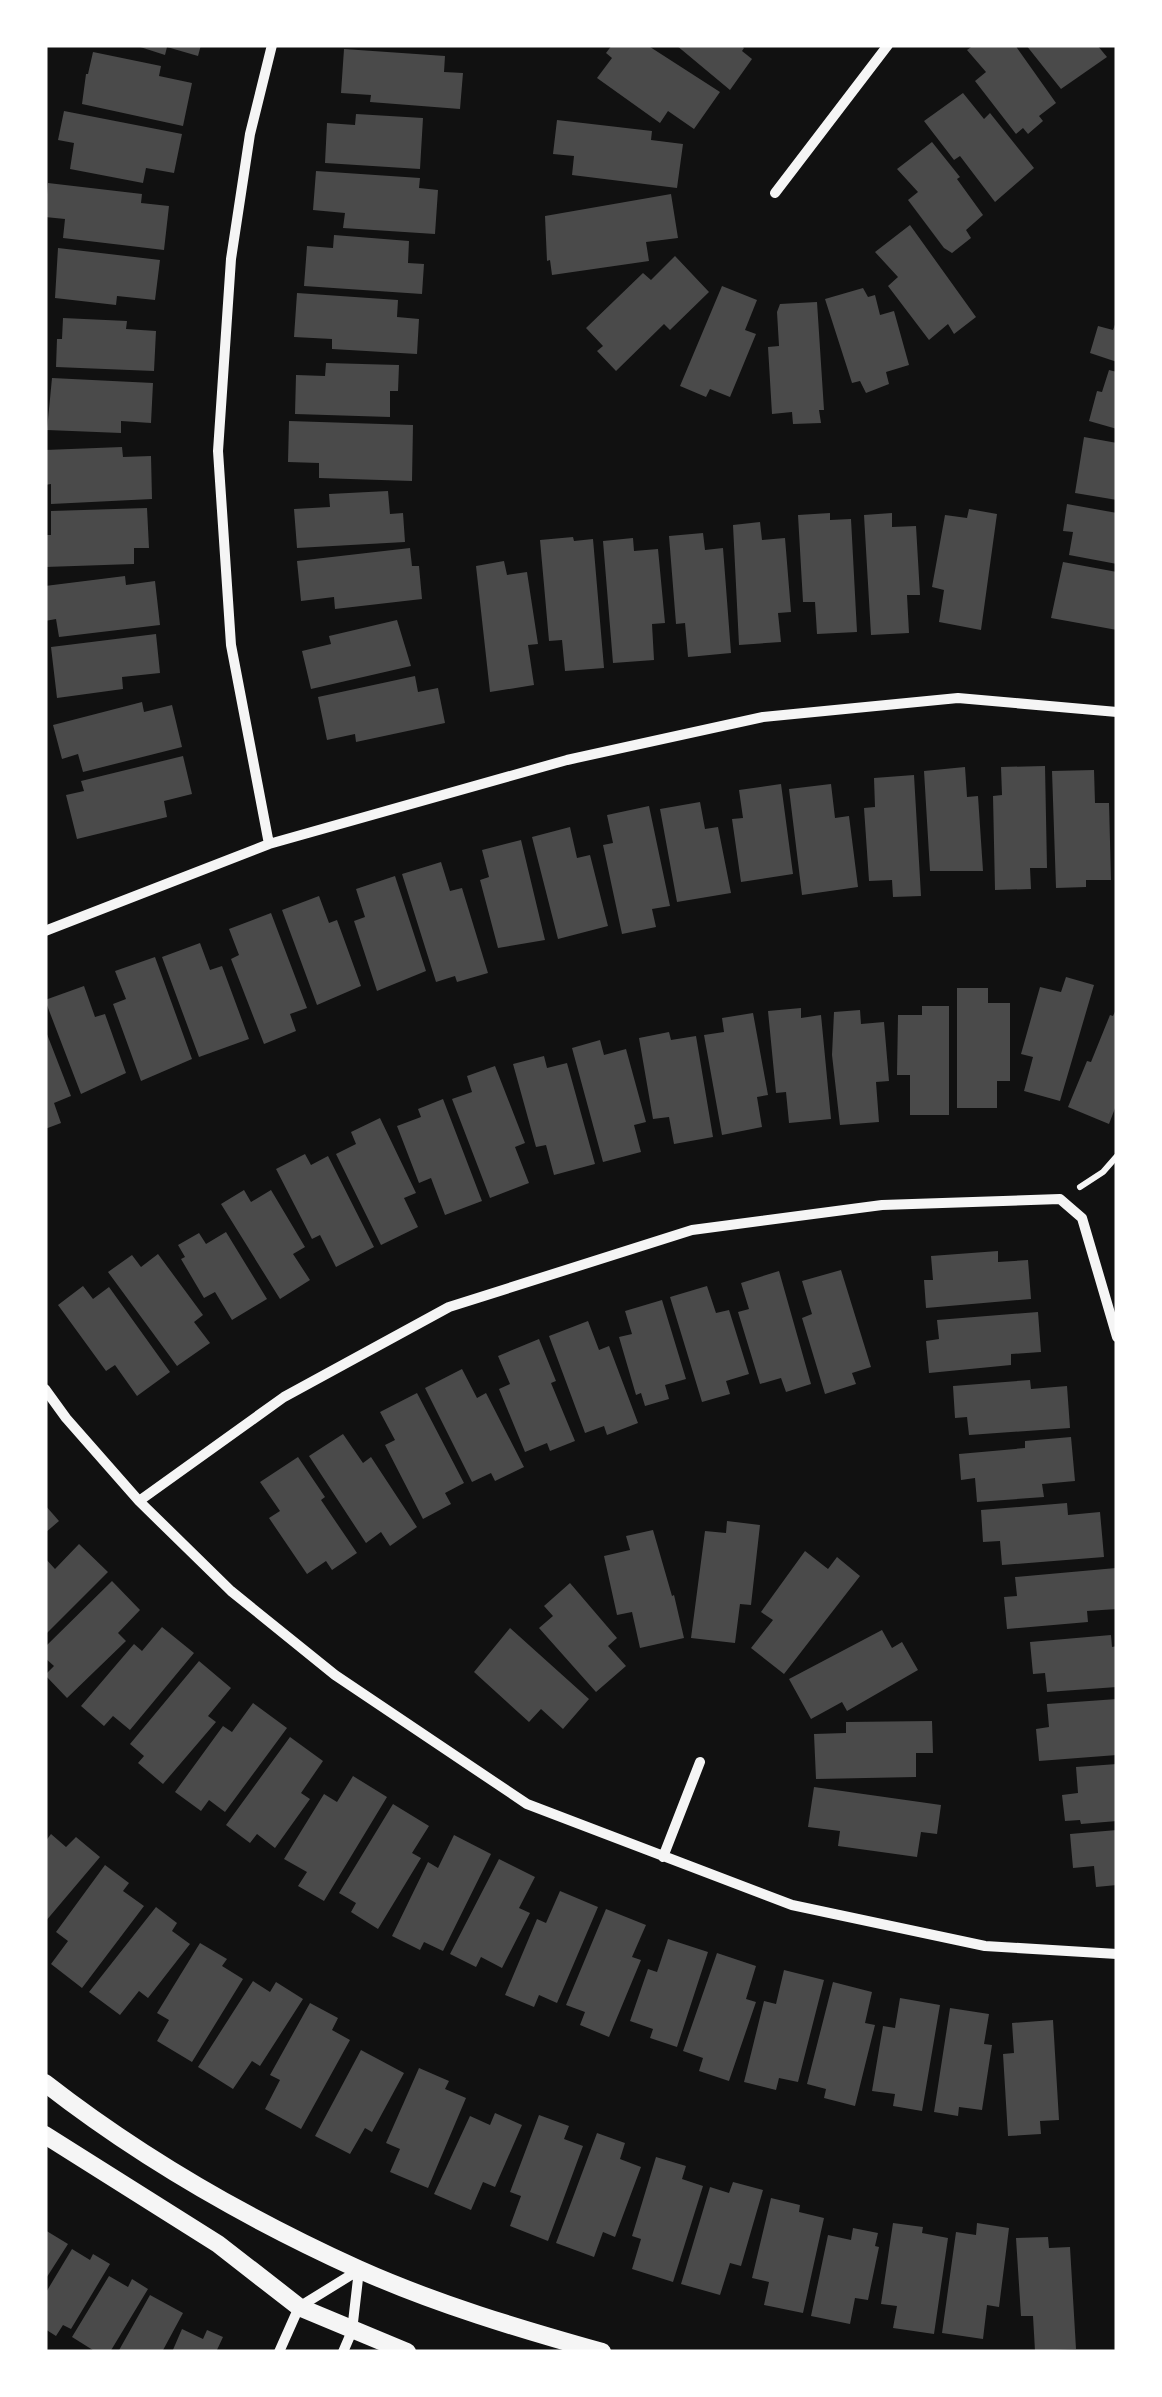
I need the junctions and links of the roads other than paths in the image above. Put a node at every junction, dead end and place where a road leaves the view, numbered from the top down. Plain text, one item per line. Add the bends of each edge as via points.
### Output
1 (272, 45) edge
2 (888, 45) edge
3 (775, 193) dead end
4 (1117, 712) edge
5 (268, 844) junction
6 (45, 932) edge
7 (1117, 1337) edge
8 (45, 1389) edge
9 (139, 1501) junction
10 (700, 1762) dead end
11 (663, 1857) junction
12 (1117, 1954) edge
13 (45, 2083) edge
14 (45, 2135) edge
15 (360, 2270) junction
16 (299, 2307) junction
17 (352, 2331) junction
18 (279, 2352) edge
19 (342, 2352) edge
20 (407, 2352) edge
21 (602, 2352) edge

1 - 5 street via 231,259 218,452 231,645
2 - 3 street
4 - 5 street via 958,698 763,717 567,760
5 - 6 street
7 - 9 street via 1082,1218 1060,1199 882,1205 692,1230 449,1307 284,1398
8 - 9 street
9 - 11 street via 231,1591 335,1675 527,1804
10 - 11 street
11 - 12 street via 792,1906 985,1946
13 - 15 street via 212,2195
14 - 16 street via 218,2244
15 - 16 street
15 - 17 street
15 - 21 street
16 - 17 street
16 - 18 street
17 - 19 street
17 - 20 street

